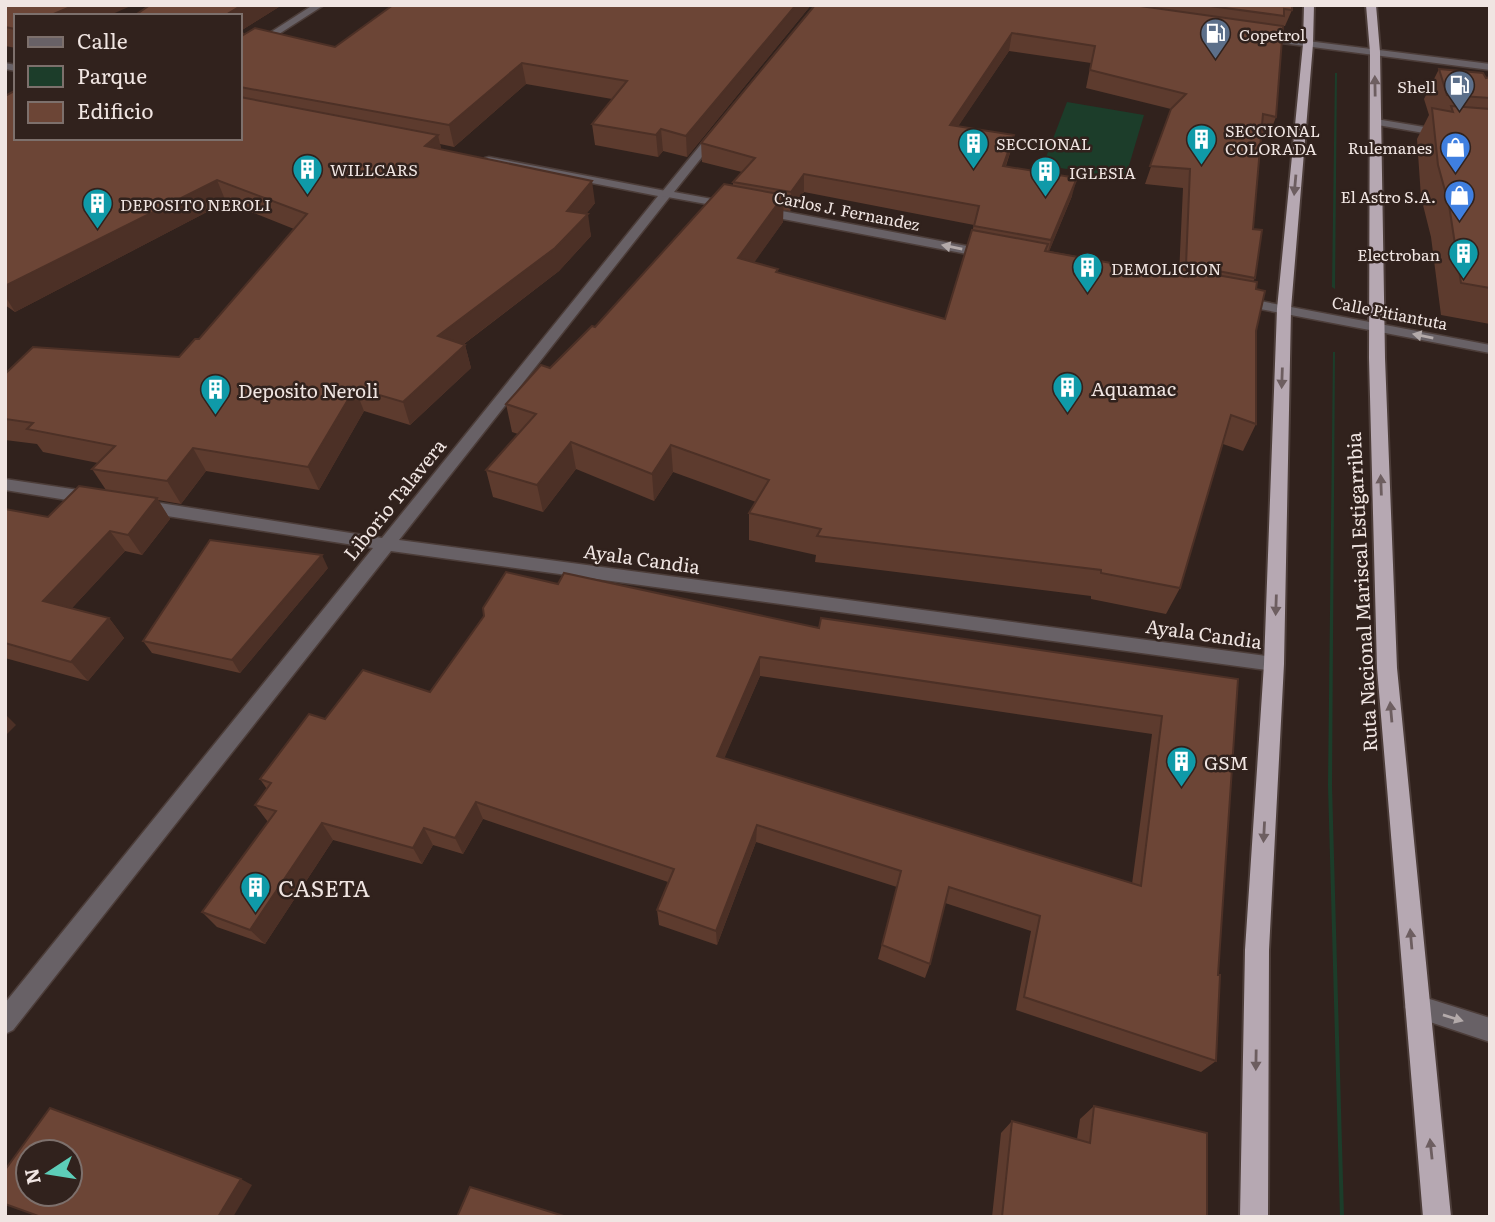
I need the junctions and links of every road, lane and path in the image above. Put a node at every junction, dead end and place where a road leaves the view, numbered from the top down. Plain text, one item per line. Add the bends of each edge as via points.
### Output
1 (320, 5) edge
2 (1309, 5) edge
3 (1371, 5) edge
4 (1244, 35) edge
5 (1308, 44) junction
6 (1375, 52) junction
7 (242, 55) edge
8 (1485, 69) edge
9 (726, 120) edge
10 (1376, 122) junction
11 (1467, 125) edge
12 (1455, 133) junction
13 (1490, 135) edge
14 (473, 157) edge
15 (666, 194) junction
16 (995, 256) edge
17 (1229, 299) edge
18 (1284, 309) junction
19 (1377, 328) junction
20 (1490, 349) edge
21 (5, 484) edge
22 (384, 544) junction
23 (1274, 664) junction
24 (1417, 1007) junction
25 (5, 1022) edge
26 (1490, 1030) edge
27 (1254, 1217) edge
28 (1437, 1217) edge

1 - 7 street
2 - 5 highway
3 - 6 highway, Ruta Nacional Mariscal Estigarribia
4 - 5 street
5 - 6 street
5 -> 18 highway
6 - 8 street
10 -> 6 highway, Ruta Nacional Mariscal Estigarribia
9 - 15 street, Liborio Talavera
10 - 12 street
10 - 19 highway, Ruta Nacional Mariscal Estigarribia
11 - 12 street
12 - 13 street
14 - 15 street, Carlos J. Fernandez
16 -> 15 street, Carlos J. Fernandez
15 - 22 street, Liborio Talavera
17 - 18 street
18 - 19 street, Calle Pitiantuta
18 -> 23 highway
20 -> 19 street, Calle Pitiantuta
24 -> 19 highway, Ruta Nacional Mariscal Estigarribia via 1387,668
21 - 22 street, Ayala Candia
22 - 23 street, Ayala Candia
22 - 25 street, Liborio Talavera
23 -> 27 highway via 1257,950
24 -> 26 street
28 -> 24 highway, Ruta Nacional Mariscal Estigarribia

